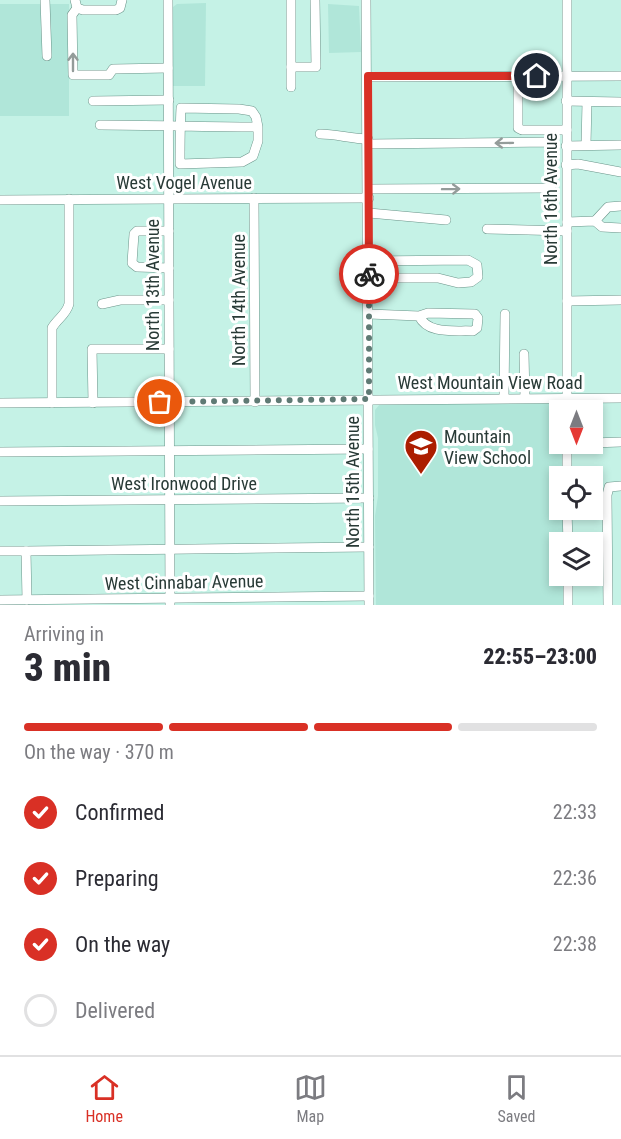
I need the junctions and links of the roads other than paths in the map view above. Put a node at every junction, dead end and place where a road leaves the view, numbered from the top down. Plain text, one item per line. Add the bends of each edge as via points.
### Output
1 (45, 0) edge
2 (122, 0) edge
3 (168, 0) edge
4 (291, 0) edge
5 (315, 0) edge
6 (366, 0) edge
7 (567, 0) edge
8 (76, 4) edge
9 (47, 56) dead end
10 (291, 67) junction
11 (168, 68) junction
12 (368, 76) junction
13 (518, 76) junction
14 (566, 76) junction
15 (621, 76) edge
16 (291, 87) dead end
17 (169, 100) junction
18 (93, 101) dead end
19 (566, 101) junction
20 (587, 102) junction
21 (621, 102) edge
22 (100, 125) dead end
23 (168, 127) junction
24 (180, 127) junction
25 (258, 127) junction
26 (567, 130) junction
27 (320, 134) dead end
28 (368, 141) junction
29 (552, 142) junction
30 (566, 144) junction
31 (586, 145) junction
32 (621, 145) edge
33 (566, 165) junction
34 (621, 172) edge
35 (551, 188) junction
36 (566, 189) junction
37 (368, 193) junction
38 (254, 198) junction
39 (169, 199) junction
40 (0, 200) edge
41 (69, 200) junction
42 (621, 206) edge
43 (369, 213) junction
44 (446, 220) dead end
45 (595, 221) junction
46 (567, 226) junction
47 (621, 228) edge
48 (487, 229) dead end
49 (169, 231) junction
50 (369, 261) junction
51 (169, 268) junction
52 (369, 278) junction
53 (169, 300) junction
54 (621, 300) edge
55 (567, 301) junction
56 (102, 304) dead end
57 (369, 314) junction
58 (504, 314) dead end
59 (419, 316) junction
60 (169, 349) junction
61 (524, 354) dead end
62 (504, 398) junction
63 (525, 398) junction
64 (567, 398) junction
65 (621, 398) edge
66 (369, 399) junction
67 (169, 402) junction
68 (255, 402) junction
69 (0, 403) edge
70 (52, 403) junction
71 (93, 403) junction
72 (621, 442) edge
73 (603, 443) edge
74 (368, 449) junction
75 (169, 450) junction
76 (0, 452) edge
77 (621, 486) edge
78 (369, 498) junction
79 (170, 500) junction
80 (0, 501) edge
81 (369, 547) junction
82 (170, 548) junction
83 (0, 551) edge
84 (26, 551) junction
85 (568, 586) edge
86 (0, 600) edge
87 (27, 600) junction
88 (369, 601) edge
89 (170, 602) edge
90 (568, 605) edge
91 (608, 605) edge

1 - 9 street
2 - 8 street via 116,10 83,10
3 - 11 street, North 13th Avenue
4 - 10 street
5 - 10 street via 316,67
6 - 12 street, North 15th Avenue
7 - 14 street, North 16th Avenue
11 -> 8 street via 113,69 109,75 73,75 72,15
10 - 16 street
11 - 17 street, North 13th Avenue
12 - 13 street
12 - 28 street, North 15th Avenue
13 - 14 street
13 - 26 street via 518,128
14 - 15 street
14 - 19 street, North 16th Avenue
17 - 18 street
17 - 23 street, North 13th Avenue
19 - 20 street
19 - 26 street, North 16th Avenue
20 - 21 street
20 - 31 street
22 - 23 street
23 - 24 street
23 - 39 street, North 13th Avenue
24 - 25 street
24 - 25 street via 181,108 252,111
24 - 25 street via 180,164 242,162 253,156
26 - 30 street, North 16th Avenue
27 - 28 street
29 -> 28 street
28 - 37 street, North 15th Avenue
29 - 30 street
29 - 35 street
30 - 31 street
30 - 33 street, North 16th Avenue
31 - 32 street
33 - 34 street
33 - 36 street, North 16th Avenue
35 - 36 street, West Vogel Avenue
37 -> 35 street, West Vogel Avenue
36 - 46 street, North 16th Avenue
37 - 38 street, West Vogel Avenue
37 - 43 street, North 15th Avenue
38 - 39 street, West Vogel Avenue
38 - 68 street, North 14th Avenue
39 - 41 street, West Vogel Avenue
39 - 49 street, North 13th Avenue
40 - 41 street, West Vogel Avenue
41 - 70 street via 69,304 52,328
42 - 45 street via 608,207
43 - 44 street
43 - 50 street, North 15th Avenue
45 - 46 street
45 - 47 street via 602,226
46 - 48 street
46 - 55 street, North 16th Avenue
49 - 51 street, North 13th Avenue
49 - 51 street via 137,231 132,263 137,267
50 - 52 street, North 15th Avenue
50 - 52 street via 468,260 477,265 478,272 471,282 458,283 438,278
51 - 53 street, North 13th Avenue
52 - 57 street, North 15th Avenue
53 - 56 street
53 - 60 street, North 13th Avenue
54 - 55 street
55 - 64 street, North 16th Avenue
57 - 59 street
57 - 66 street, North 15th Avenue
58 - 62 street
59 - 59 street via 430,328 477,328 475,314
60 - 67 street, North 13th Avenue
60 - 71 street via 93,349
61 - 63 street
62 - 63 street, West Mountain View Road
62 - 66 street, West Mountain View Road
63 - 64 street, West Mountain View Road
64 - 65 street, West Mountain View Road
66 - 68 street, West Mountain View Road
66 - 74 street, North 15th Avenue
67 - 68 street, West Mountain View Road
67 - 71 street, West Mountain View Road
67 - 75 street, North 13th Avenue
69 - 70 street, West Mountain View Road
70 - 71 street, West Mountain View Road
72 - 73 street
74 - 75 street
74 - 78 street, North 15th Avenue
75 - 76 street
75 - 79 street, North 13th Avenue
77 - 91 street via 609,487
78 - 79 street, West Ironwood Drive
78 - 81 street, North 15th Avenue
79 - 80 street, West Ironwood Drive
79 - 82 street, North 13th Avenue
81 - 82 street
81 - 88 street, North 15th Avenue
82 - 84 street
82 - 89 street, North 13th Avenue
83 - 84 street
84 - 87 street
85 - 90 street
86 - 87 street, West Cinnabar Avenue
87 - 89 street, West Cinnabar Avenue
88 - 89 street, West Cinnabar Avenue

